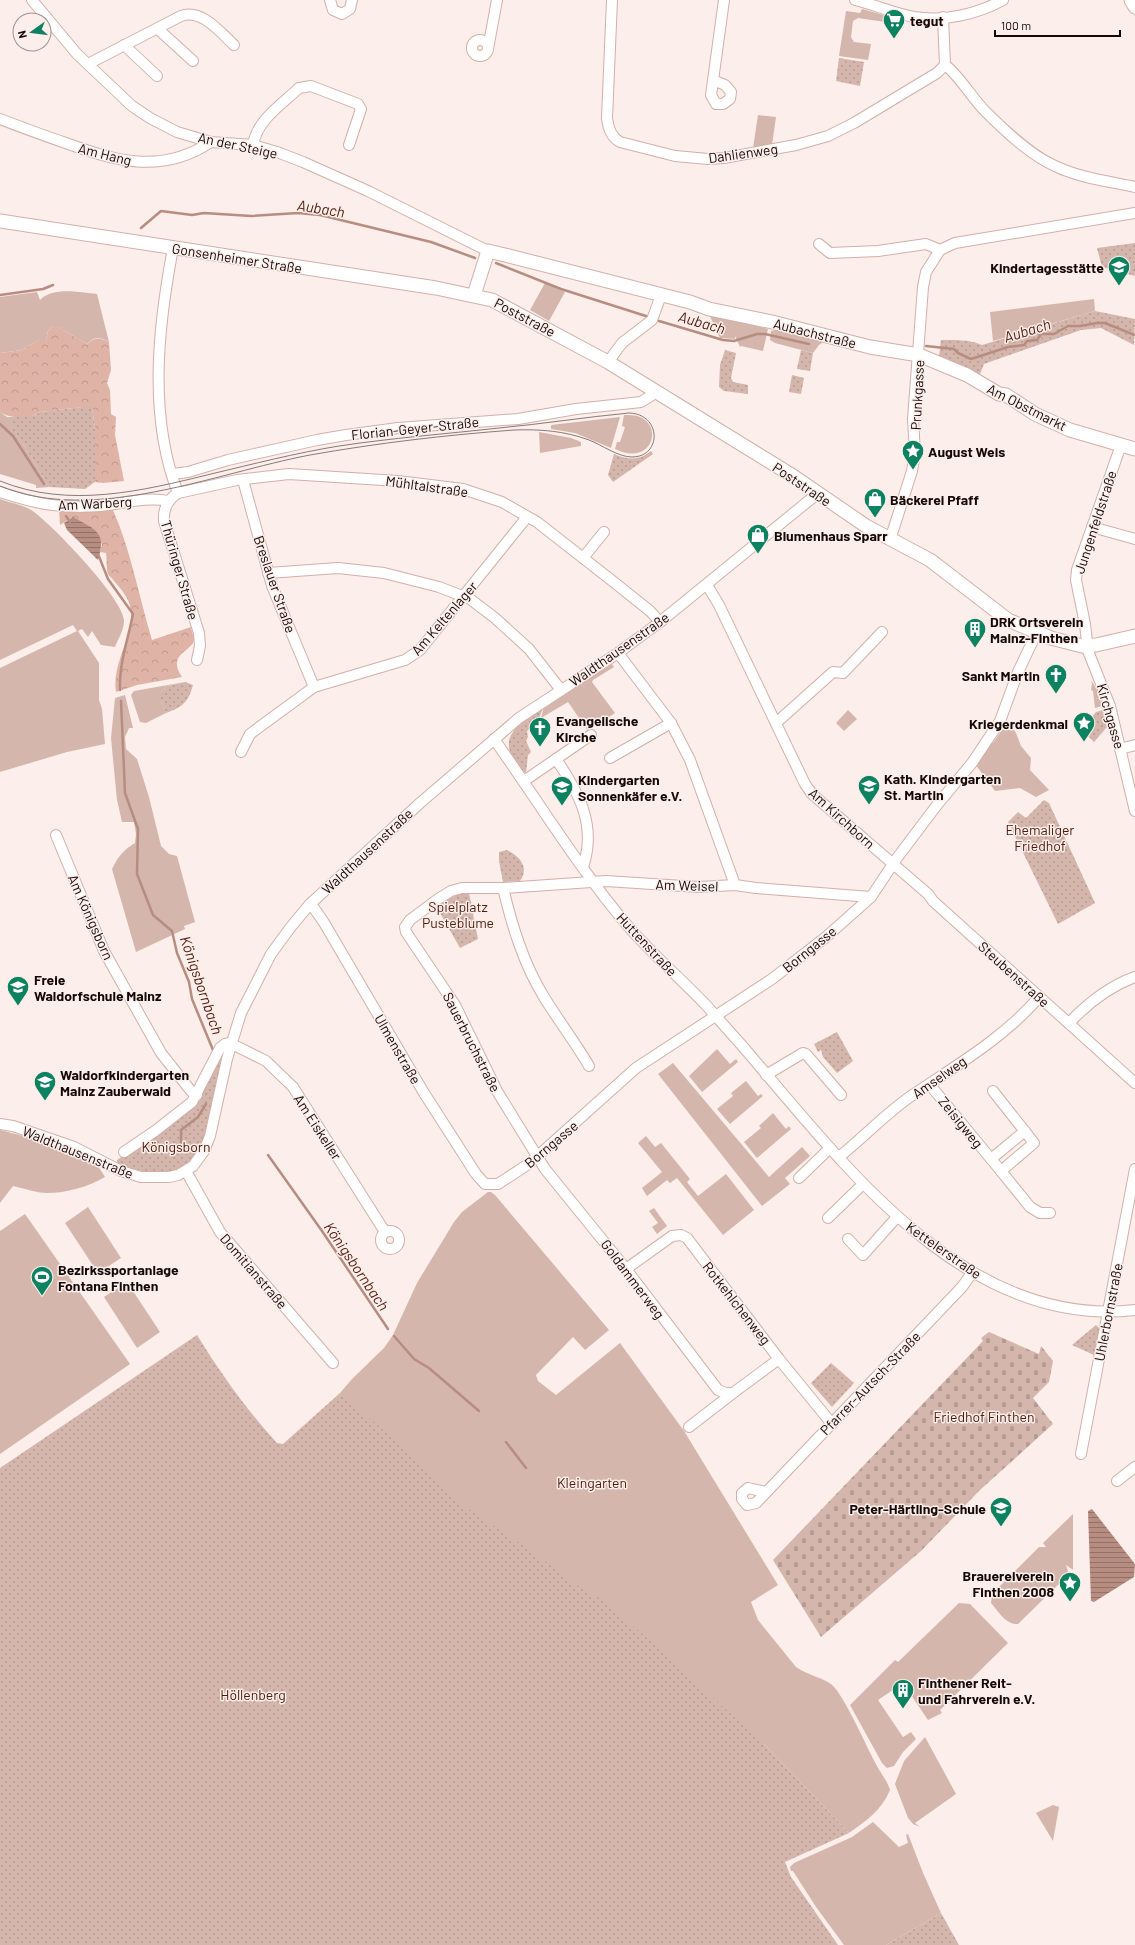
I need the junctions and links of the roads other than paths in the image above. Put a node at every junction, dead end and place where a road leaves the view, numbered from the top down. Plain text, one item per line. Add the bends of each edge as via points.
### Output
1 (32, 0) edge
2 (330, 0) edge
3 (352, 0) edge
4 (497, 0) edge
5 (612, 0) edge
6 (724, 0) edge
7 (856, 0) edge
8 (1003, 0) edge
9 (1131, 0) edge
10 (1135, 7) edge
11 (943, 17) junction
12 (158, 28) junction
13 (124, 45) junction
14 (234, 45) dead end
15 (488, 49) dead end
16 (193, 61) dead end
17 (88, 64) junction
18 (945, 65) junction
19 (157, 76) dead end
20 (713, 80) dead end
21 (0, 119) edge
22 (211, 142) junction
23 (253, 145) junction
24 (349, 145) dead end
25 (1135, 187) edge
26 (1135, 213) edge
27 (0, 221) edge
28 (819, 244) dead end
29 (172, 248) junction
30 (940, 250) junction
31 (486, 257) junction
32 (661, 295) junction
33 (479, 296) junction
34 (919, 355) junction
35 (608, 362) junction
36 (967, 375) joint
37 (657, 392) junction
38 (1121, 445) junction
39 (1135, 449) edge
40 (172, 474) junction
41 (243, 480) junction
42 (0, 492) edge
43 (178, 493) junction
44 (818, 494) junction
45 (168, 501) junction
46 (527, 517) junction
47 (1092, 527) junction
48 (604, 532) dead end
49 (1135, 539) edge
50 (890, 540) junction
51 (583, 558) junction
52 (268, 573) junction
53 (707, 585) junction
54 (463, 598) junction
55 (660, 622) junction
56 (882, 632) dead end
57 (1037, 632) junction
58 (1135, 636) edge
59 (1087, 646) junction
60 (618, 653) junction
61 (198, 660) dead end
62 (314, 687) junction
63 (561, 690) junction
64 (671, 723) junction
65 (776, 723) junction
66 (591, 735) dead end
67 (494, 739) junction
68 (1135, 745) edge
69 (1120, 749) junction
70 (241, 752) dead end
71 (610, 758) dead end
72 (556, 759) junction
73 (524, 781) junction
74 (1135, 811) edge
75 (56, 835) dead end
76 (893, 865) junction
77 (583, 867) junction
78 (594, 882) junction
79 (735, 885) junction
80 (503, 888) junction
81 (871, 897) junction
82 (311, 904) junction
83 (405, 927) joint
84 (1135, 977) edge
85 (1039, 997) junction
86 (715, 1016) junction
87 (1069, 1023) junction
88 (230, 1043) junction
89 (589, 1066) dead end
90 (766, 1075) junction
91 (1135, 1083) edge
92 (930, 1085) junction
93 (994, 1091) dead end
94 (841, 1094) dead end
95 (197, 1095) junction
96 (0, 1124) edge
97 (1025, 1131) junction
98 (830, 1148) junction
99 (124, 1152) dead end
100 (537, 1157) junction
101 (839, 1157) junction
102 (991, 1159) junction
103 (1135, 1170) edge
104 (186, 1171) junction
105 (1001, 1171) junction
106 (799, 1178) dead end
107 (863, 1184) junction
108 (494, 1185) joint
109 (1050, 1213) dead end
110 (897, 1217) junction
111 (828, 1218) dead end
112 (385, 1232) dead end
113 (848, 1239) dead end
114 (626, 1269) junction
115 (972, 1273) junction
116 (1135, 1310) edge
117 (1107, 1313) junction
118 (779, 1359) junction
119 (333, 1363) dead end
120 (733, 1393) junction
121 (832, 1424) junction
122 (690, 1427) dead end
123 (1081, 1454) dead end
124 (1135, 1467) edge
125 (1117, 1481) dead end
126 (766, 1492) dead end

1 - 17 street, An der Steige
2 - 3 street via 333,10 342,14 350,9
4 - 15 street
5 - 18 street, Dahlienweg via 607,118 610,132 616,140 625,144 675,156 724,158 796,145 828,136 900,96 937,73
6 - 20 street
7 - 11 street via 914,16
8 - 11 street via 980,11
9 - 10 main road
11 - 18 street
12 - 13 street
12 - 14 street via 181,16 193,14 216,28
12 - 16 street
13 - 17 street
13 - 19 street
17 - 22 street, An der Steige via 132,106 150,118 177,132
18 - 25 street via 1002,128 1043,160 1068,172
21 - 22 street, Am Hang via 96,154 127,162 145,163 176,159 198,151
22 - 23 street, An der Steige
23 - 24 street via 254,136 261,124 304,85 358,104 361,109
23 - 31 street, An der Steige via 284,154 335,175
26 - 30 street via 955,243
27 - 29 main road, Gonsenheimer Straße
28 - 30 street via 830,253 878,251 926,244
29 - 33 main road, Gonsenheimer Straße
29 - 40 street via 162,310 159,359 162,425
30 - 34 street, Prunkgasse via 924,280
31 - 32 main road, Aubachstraße
31 - 33 main road
32 - 34 main road, Aubachstraße via 870,347
32 - 35 street via 652,320 622,343
33 - 35 main road, Poststraße via 499,303
34 - 36 main road, Aubachstraße
34 - 50 street, Prunkgasse via 913,419 915,453 910,478
35 - 37 main road, Poststraße
36 - 38 main road, Am Obstmarkt via 999,394 1012,398 1035,414 1070,430
37 - 40 street, Florian-Geyer-Straße via 641,402 518,419 398,428 346,435
37 - 44 main road, Poststraße
38 - 39 main road, Am Obstmarkt
38 - 47 street, Jungenfeldstraße
40 - 43 street
41 - 43 street, Mühltalstraße
41 - 46 street, Mühltalstraße via 289,474 398,481 463,489 502,502
41 - 52 street, Breslauer Straße
42 - 45 street, Am Warberg via 43,505 60,506 102,506 154,498
43 - 45 street, Thüringer Straße
44 - 50 main road, Poststraße
44 - 53 street, Waldthausenstraße
45 - 61 street, Thüringer Straße via 164,509 164,521 199,633
46 - 51 street, Mühltalstraße
46 - 54 street, Am Keltenlager
47 - 49 street
47 - 59 street, Jungenfeldstraße via 1076,570
48 - 51 street
50 - 57 main road, Poststraße via 930,560 1008,620
51 - 55 street, Mühltalstraße via 650,611
52 - 54 street via 338,568 384,573 439,587
52 - 62 street, Breslauer Straße
53 - 55 street, Waldthausenstraße
53 - 65 street, Am Kirchborn
54 - 62 street, Am Keltenlager via 420,650 411,657
54 - 63 street via 470,599 514,635 540,661
55 - 60 street, Waldthausenstraße
56 - 65 street via 843,673 833,672
57 - 59 main road, Poststraße via 1065,642
57 - 76 street, Borngasse via 1018,672 1000,721 972,763
58 - 59 main road, Poststraße
59 - 69 street, Kirchgasse via 1106,695
60 - 63 street, Waldthausenstraße
60 - 64 street
62 - 70 street, Am Keltenlager via 250,734
63 - 67 street, Waldthausenstraße via 519,718
64 - 71 street
64 - 79 street via 690,760
65 - 76 street, Am Kirchborn via 808,789
66 - 72 street
67 - 73 street, Huttenstraße
67 - 82 street, Waldthausenstraße via 392,827
68 - 69 street
69 - 74 street, Kirchgasse
72 - 73 street
72 - 77 street via 577,790 585,810 588,835
73 - 77 street, Huttenstraße
75 - 95 street, Am Königsborn via 104,951 161,1052 191,1091
76 - 81 street, Borngasse
76 - 85 street, Steubenstraße
77 - 78 street, Huttenstraße
78 - 79 street, Am Weisel via 699,887
78 - 80 street, Am Weisel
78 - 86 street, Huttenstraße via 643,942
79 - 81 street, Am Weisel
80 - 83 street, Am Weisel via 455,889 417,915
80 - 89 street via 513,926 528,965 543,996
81 - 86 street, Borngasse via 772,979
82 - 88 street, Waldthausenstraße via 290,928 264,966 241,1013
82 - 108 street, Ulmenstraße via 424,1093 474,1170 485,1184
83 - 100 street, Sauerbruchstraße via 455,1005 497,1091
84 - 87 street via 1082,1008
85 - 87 street, Steubenstraße
85 - 92 street, Amselweg via 1019,1018
86 - 90 street, Kettelerstraße
86 - 100 street, Borngasse via 636,1068
87 - 91 street, Steubenstraße
88 - 95 street via 220,1048
88 - 104 street, Waldthausenstraße via 210,1136 200,1157
88 - 112 street, Am Eiskeller via 266,1061 293,1087
90 - 94 street via 803,1053
90 - 98 street, Kettelerstraße
92 - 101 street, Amselweg via 908,1098
92 - 102 street, Zeisigweg
93 - 97 street
95 - 99 street via 185,1108
96 - 104 street, Waldthausenstraße via 74,1147 131,1175 160,1178
97 - 102 street, Zeisigweg
97 - 105 street via 1034,1143
98 - 101 street, Kettelerstraße
98 - 106 street
100 - 108 street, Borngasse
100 - 114 street, Goldammerweg
101 - 107 street, Kettelerstraße
102 - 105 street, Zeisigweg
103 - 117 street, Uhlerbornstraße
104 - 119 street, Domitianstraße via 220,1232
105 - 109 street, Zeisigweg via 1030,1207 1040,1213
107 - 110 street, Kettelerstraße
107 - 111 street
110 - 113 street, Kettelerstraße via 863,1255
110 - 115 street, Kettelerstraße
114 - 118 street, Rotkehlchenweg via 672,1236 684,1236
114 - 120 street, Goldammerweg via 718,1390
115 - 117 street, Kettelerstraße via 1027,1297 1066,1307
115 - 121 street, Pfarrer-Autsch-Straße via 962,1287
116 - 117 street, Kettelerstraße
117 - 123 street, Uhlerbornstraße
118 - 120 street
118 - 121 street, Rotkehlchenweg
120 - 122 street
121 - 126 street, Pfarrer-Autsch-Straße
124 - 125 street

